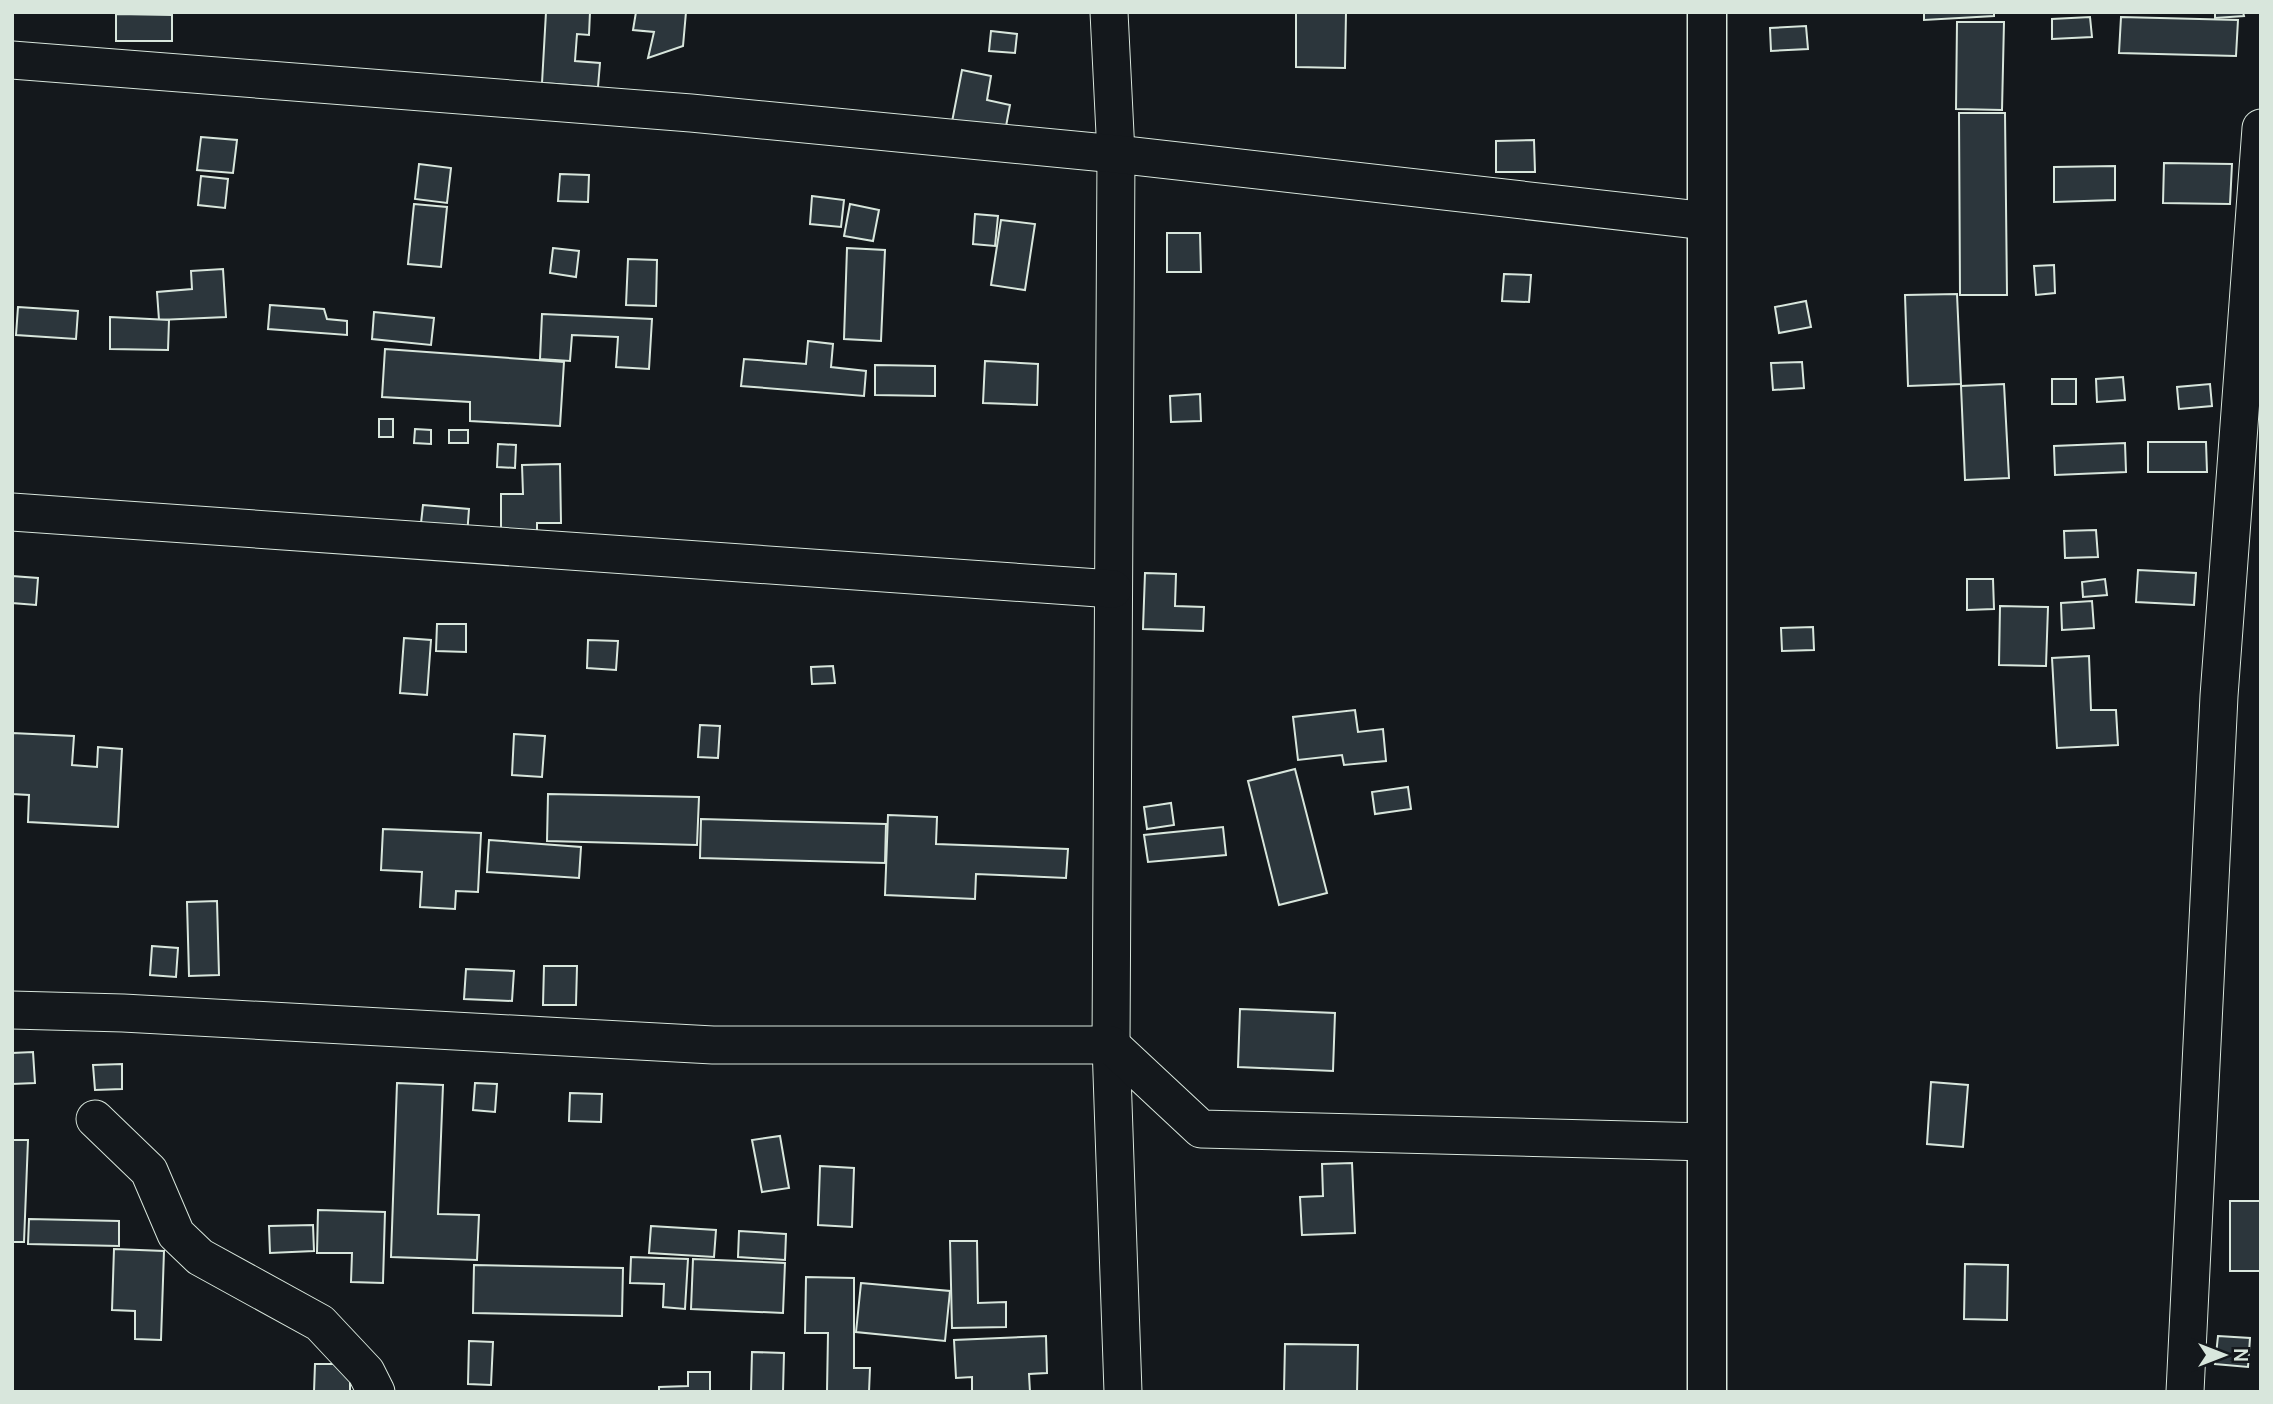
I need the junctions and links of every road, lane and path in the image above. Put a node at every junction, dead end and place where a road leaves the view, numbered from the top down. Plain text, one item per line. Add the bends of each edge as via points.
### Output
1 (1109, 12) edge
2 (1707, 12) edge
3 (12, 61) edge
4 (2261, 128) edge
5 (1116, 154) junction
6 (1707, 221) junction
7 (12, 512) edge
8 (1113, 589) junction
9 (12, 1010) edge
10 (1111, 1045) junction
11 (95, 1119) dead end
12 (1707, 1142) junction
13 (376, 1392) edge
14 (1123, 1392) edge
15 (1707, 1392) edge
16 (2185, 1392) edge

1 - 5 street
2 - 6 street
3 - 5 street via 691,113
4 - 16 street via 2219,696
5 - 6 street
5 - 8 street
6 - 12 street
7 - 8 street
8 - 10 street
9 - 10 street via 713,1045
10 - 12 street via 1201,1129
10 - 14 street
11 - 13 street via 149,1171 176,1234 200,1257 320,1322 366,1372
12 - 15 street

